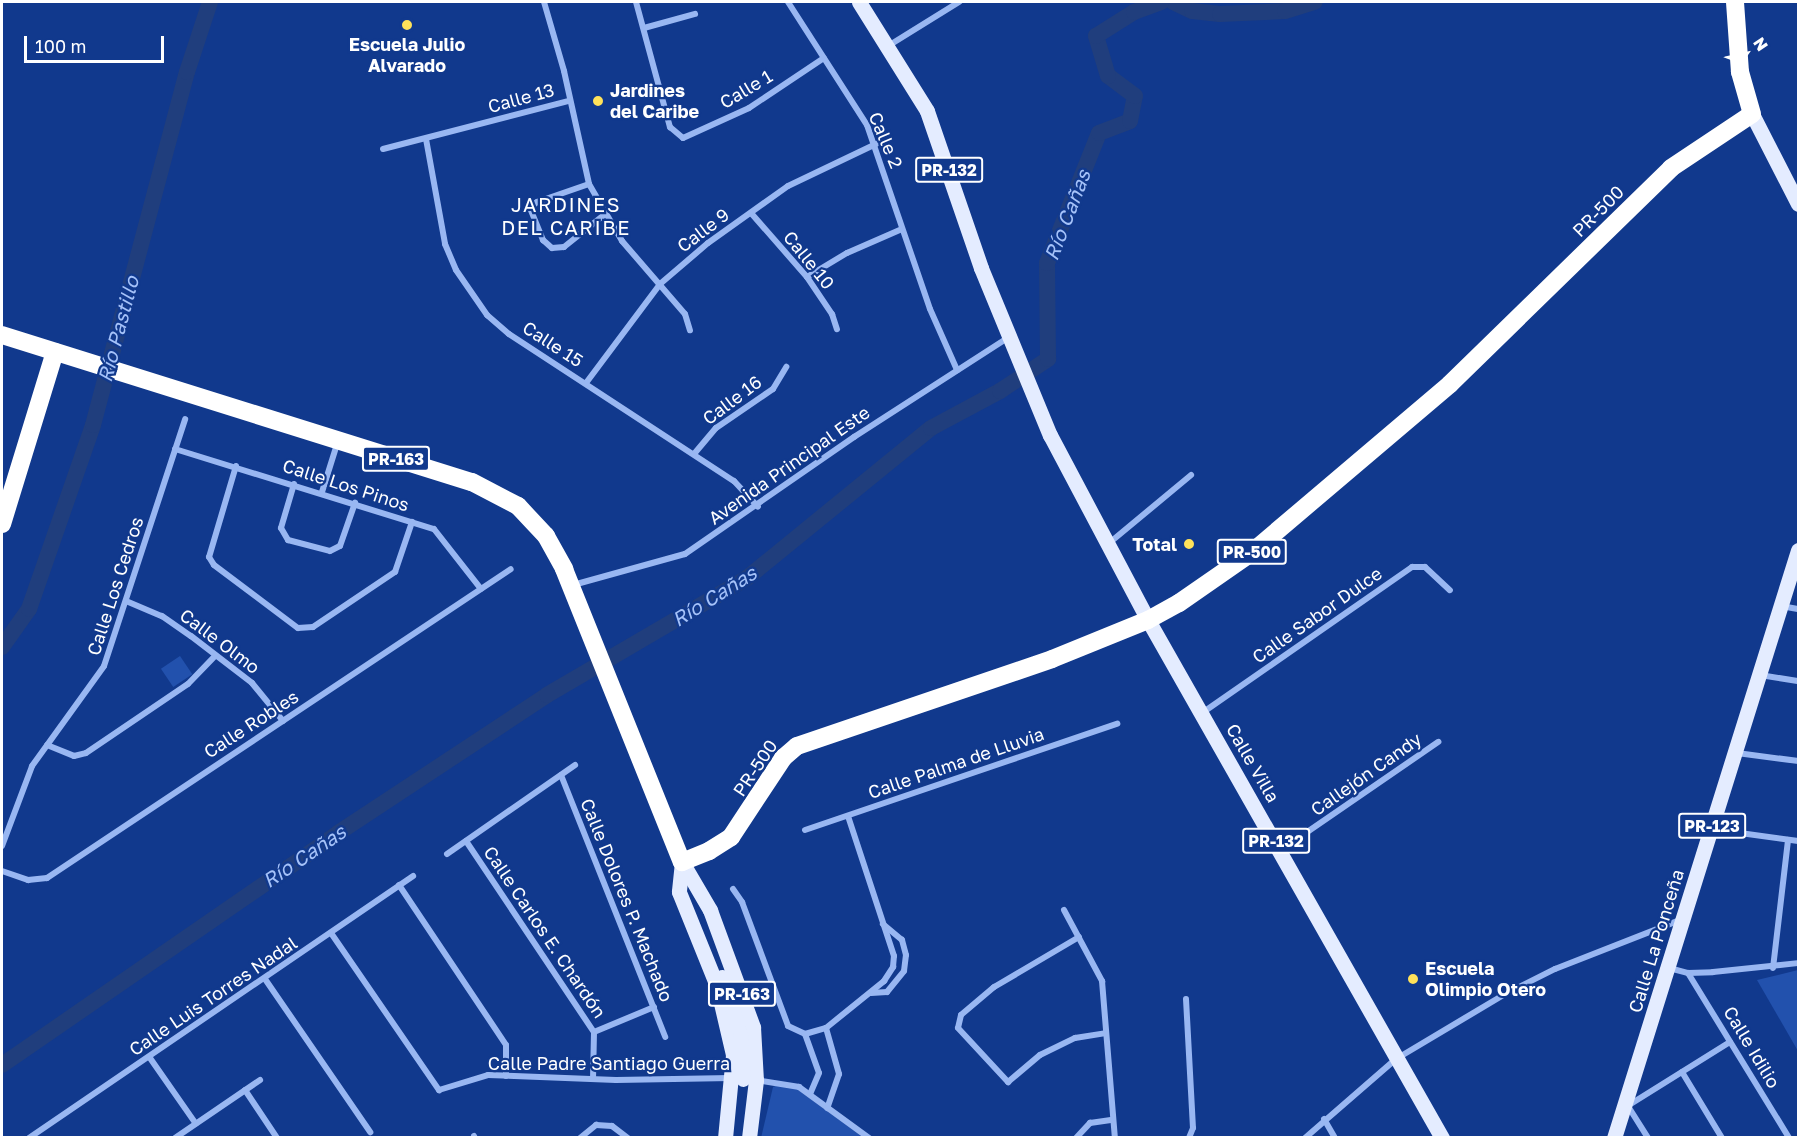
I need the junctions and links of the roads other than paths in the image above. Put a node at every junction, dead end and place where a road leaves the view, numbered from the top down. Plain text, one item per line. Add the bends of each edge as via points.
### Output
1 (544, 2) edge
2 (636, 2) edge
3 (788, 2) edge
4 (859, 2) edge
5 (959, 2) edge
6 (1735, 2) edge
7 (695, 14) dead end
8 (644, 28) junction
9 (887, 47) junction
10 (824, 58) junction
11 (569, 101) junction
12 (1752, 114) junction
13 (426, 139) junction
14 (876, 144) junction
15 (383, 149) dead end
16 (589, 184) junction
17 (1798, 204) edge
18 (751, 213) junction
19 (604, 215) junction
20 (902, 229) junction
21 (807, 278) junction
22 (660, 284) junction
23 (837, 329) dead end
24 (690, 330) dead end
25 (2, 335) edge
26 (1012, 344) junction
27 (62, 354) junction
28 (786, 367) dead end
29 (957, 370) junction
30 (586, 383) junction
31 (185, 419) dead end
32 (338, 440) junction
33 (175, 449) junction
34 (694, 454) junction
35 (236, 466) junction
36 (1191, 476) dead end
37 (294, 484) junction
38 (322, 492) junction
39 (355, 503) junction
40 (758, 507) junction
41 (412, 522) junction
42 (2, 524) edge
43 (1107, 546) junction
44 (1798, 550) edge
45 (512, 569) dead end
46 (571, 586) junction
47 (481, 589) junction
48 (1450, 590) dead end
49 (126, 601) junction
50 (1781, 606) junction
51 (1798, 609) edge
52 (1148, 620) junction
53 (215, 656) junction
54 (1760, 675) junction
55 (1798, 681) edge
56 (1202, 713) junction
57 (283, 721) junction
58 (1117, 724) dead end
59 (1438, 742) dead end
60 (47, 745) junction
61 (1734, 753) junction
62 (1798, 761) edge
63 (575, 765) dead end
64 (561, 775) junction
65 (848, 816) junction
66 (1711, 829) junction
67 (805, 830) dead end
68 (1788, 840) junction
69 (466, 841) junction
70 (1798, 841) edge
71 (2, 846) edge
72 (1281, 850) junction
73 (447, 854) dead end
74 (682, 862) junction
75 (2, 871) edge
76 (412, 876) dead end
77 (399, 885) junction
78 (733, 889) dead end
79 (1064, 910) dead end
80 (1684, 919) junction
81 (883, 924) junction
82 (331, 933) junction
83 (1079, 937) junction
84 (1798, 963) edge
85 (1669, 968) junction
86 (1773, 968) junction
87 (1688, 973) junction
88 (265, 980) junction
89 (870, 993) junction
90 (1186, 999) dead end
91 (654, 1007) junction
92 (826, 1028) junction
93 (594, 1032) junction
94 (1106, 1033) junction
95 (806, 1034) junction
96 (665, 1037) dead end
97 (1730, 1042) junction
98 (150, 1058) junction
99 (1396, 1059) junction
100 (1682, 1072) junction
101 (506, 1076) junction
102 (593, 1078) junction
103 (745, 1079) junction
104 (260, 1080) dead end
105 (245, 1090) junction
106 (810, 1094) junction
107 (1627, 1104) junction
108 (827, 1108) junction
109 (1324, 1119) junction
110 (1111, 1120) junction
111 (196, 1124) junction
112 (370, 1132) dead end
113 (30, 1137) edge
114 (176, 1137) edge
115 (277, 1137) edge
116 (580, 1137) edge
117 (628, 1137) edge
118 (725, 1137) edge
119 (740, 1137) edge
120 (749, 1137) edge
121 (869, 1137) edge
122 (1076, 1137) edge
123 (1115, 1137) edge
124 (1189, 1137) edge
125 (1305, 1137) edge
126 (1335, 1137) edge
127 (1442, 1137) edge
128 (1614, 1137) edge
129 (1648, 1137) edge
130 (1722, 1137) edge
131 (1789, 1137) edge

1 - 11 street
2 - 8 street, Calle 1
3 - 10 street, Calle 2
4 - 9 main road, PR-132
5 - 9 street
6 - 12 highway via 1738,62
7 - 8 street
8 - 10 street, Calle 1 via 670,127 683,138 749,108
9 - 26 main road, PR-132 via 927,111
10 - 14 street, Calle 2
11 - 13 street, Calle 13
11 - 16 street, Calle 13
12 - 17 main road
12 - 52 highway, PR-500 / PR-500 via 1671,168 1450,384 1251,553
13 - 15 street, Calle 13
13 - 30 street, Calle 15 via 445,244 468,291 509,334
14 - 18 street, Calle 9 via 788,186
14 - 20 street, Calle 2
16 - 19 street, Calle 13
16 - 19 street via 546,198 530,208 543,240 552,248 564,247
18 - 21 street, Calle 10
18 - 22 street, Calle 9
19 - 22 street, Calle 13
20 - 21 street via 847,253
20 - 29 street, Calle 2
21 - 23 street, Calle 10 via 832,314
22 - 24 street, Calle 13 via 685,314
22 - 30 street, Calle 9
25 - 27 highway, PR-163
26 - 29 street, Avenida Principal Este
26 - 43 main road, Calle Villa / PR-132
27 - 32 highway, PR-163
27 - 42 highway
28 - 34 street, Calle 16 via 773,389 716,428
29 - 40 street, Avenida Principal Este via 854,437
30 - 34 street, Calle 15
31 - 33 street, Calle Los Cedros
32 - 38 street
32 - 46 highway, PR-163 via 472,482 504,496 530,515 546,536
33 - 35 street, Calle Los Pinos
33 - 49 street, Calle Los Cedros
34 - 40 street, Calle 15 via 734,481
35 - 37 street, Calle Los Pinos
35 - 41 street via 209,557 213,565 298,628 313,627 395,572
36 - 43 street
37 - 38 street, Calle Los Pinos
37 - 39 street via 281,528 288,540 330,551 340,546
38 - 39 street, Calle Los Pinos
39 - 41 street, Calle Los Pinos
40 - 46 street, Avenida Principal Este via 686,554
41 - 47 street, Calle Los Pinos via 434,529
43 - 52 main road, Calle Villa / PR-132
44 - 50 main road, Calle La Ponceña / PR-123
45 - 47 street, Calle Robles
46 - 74 highway, PR-163
47 - 57 street, Calle Robles
48 - 56 street, Calle Sabor Dulce via 1425,567 1412,567
49 - 53 street, Calle Olmo via 162,616
49 - 60 street, Calle Los Cedros via 99,676
50 - 51 street
50 - 54 main road, Calle La Ponceña / PR-123
52 - 56 main road, Calle Villa / PR-132
52 - 74 highway, PR-500 / PR-500 via 1052,658 797,746 783,758 731,837
53 - 57 street, Calle Olmo via 252,683
53 - 60 street via 188,684 86,753 74,756
54 - 55 street
54 - 61 main road, Calle La Ponceña / PR-123
56 - 72 main road, Calle Villa / PR-132
57 - 75 street, Calle Robles via 47,878 28,880
58 - 65 street, Calle Palma de Lluvia
59 - 72 street, Callejón Candy
60 - 71 street, Calle Los Cedros via 32,766
61 - 62 street
61 - 66 main road, Calle La Ponceña / PR-123
63 - 64 street
64 - 69 street
64 - 91 street, Calle Dolores P. Machado
65 - 67 street, Calle Palma de Lluvia
65 - 81 street
66 - 68 street
66 - 80 main road, Calle La Ponceña / PR-123
68 - 70 street
68 - 86 street
69 - 73 street
69 - 93 street, Calle Carlos E. Chardón
72 - 99 main road, Calle Villa / PR-132
74 - 103 main road, PR-163 via 679,892 700,945 720,974 730,998 740,1034
74 - 103 main road, PR-163 via 710,910 753,1028
76 - 77 street, Calle Luis Torres Nadal
77 - 82 street, Calle Luis Torres Nadal
77 - 101 street via 506,1045
78 - 95 street via 742,902 788,1026 796,1033
79 - 83 street
80 - 85 main road, Calle La Ponceña / PR-123
80 - 99 street via 1555,969
81 - 89 street via 894,956 893,967
81 - 89 street via 902,940 906,955 904,971 887,992
82 - 88 street, Calle Luis Torres Nadal
82 - 101 street, Calle Padre Santiago Guerra via 439,1090 448,1090 471,1078
83 - 94 street via 1102,981
83 - 94 street via 994,987 961,1015 958,1028 1008,1082 1040,1055 1075,1038
84 - 86 street
85 - 87 street
85 - 107 main road, Calle La Ponceña / PR-123
86 - 87 street
87 - 97 street, Calle Idilio
88 - 98 street, Calle Luis Torres Nadal
88 - 112 street
89 - 92 street
90 - 124 street via 1193,1128
91 - 93 street
91 - 96 street, Calle Dolores P. Machado
92 - 95 street
92 - 108 street via 839,1074
93 - 102 street, Calle Carlos E. Chardón
94 - 110 street
95 - 106 street via 819,1073
97 - 100 street
97 - 131 street, Calle Idilio
98 - 111 street
98 - 113 street, Calle Luis Torres Nadal
99 - 109 street
99 - 127 main road, Calle Villa / PR-132
100 - 107 street
100 - 130 street
101 - 102 street, Calle Padre Santiago Guerra
102 - 103 street, Calle Padre Santiago Guerra
103 - 106 street, Calle Padre Santiago Guerra via 780,1082
103 - 118 main road, PR-163
103 - 119 main road
103 - 120 main road, PR-163
104 - 105 street
105 - 111 street
105 - 115 street
106 - 108 street, Calle Padre Santiago Guerra
107 - 128 main road, Calle La Ponceña / PR-123
107 - 129 street
108 - 121 street, Calle Padre Santiago Guerra
109 - 125 street
109 - 126 street
110 - 122 street via 1090,1123
110 - 123 street
111 - 114 street
116 - 117 street via 596,1125 612,1126

